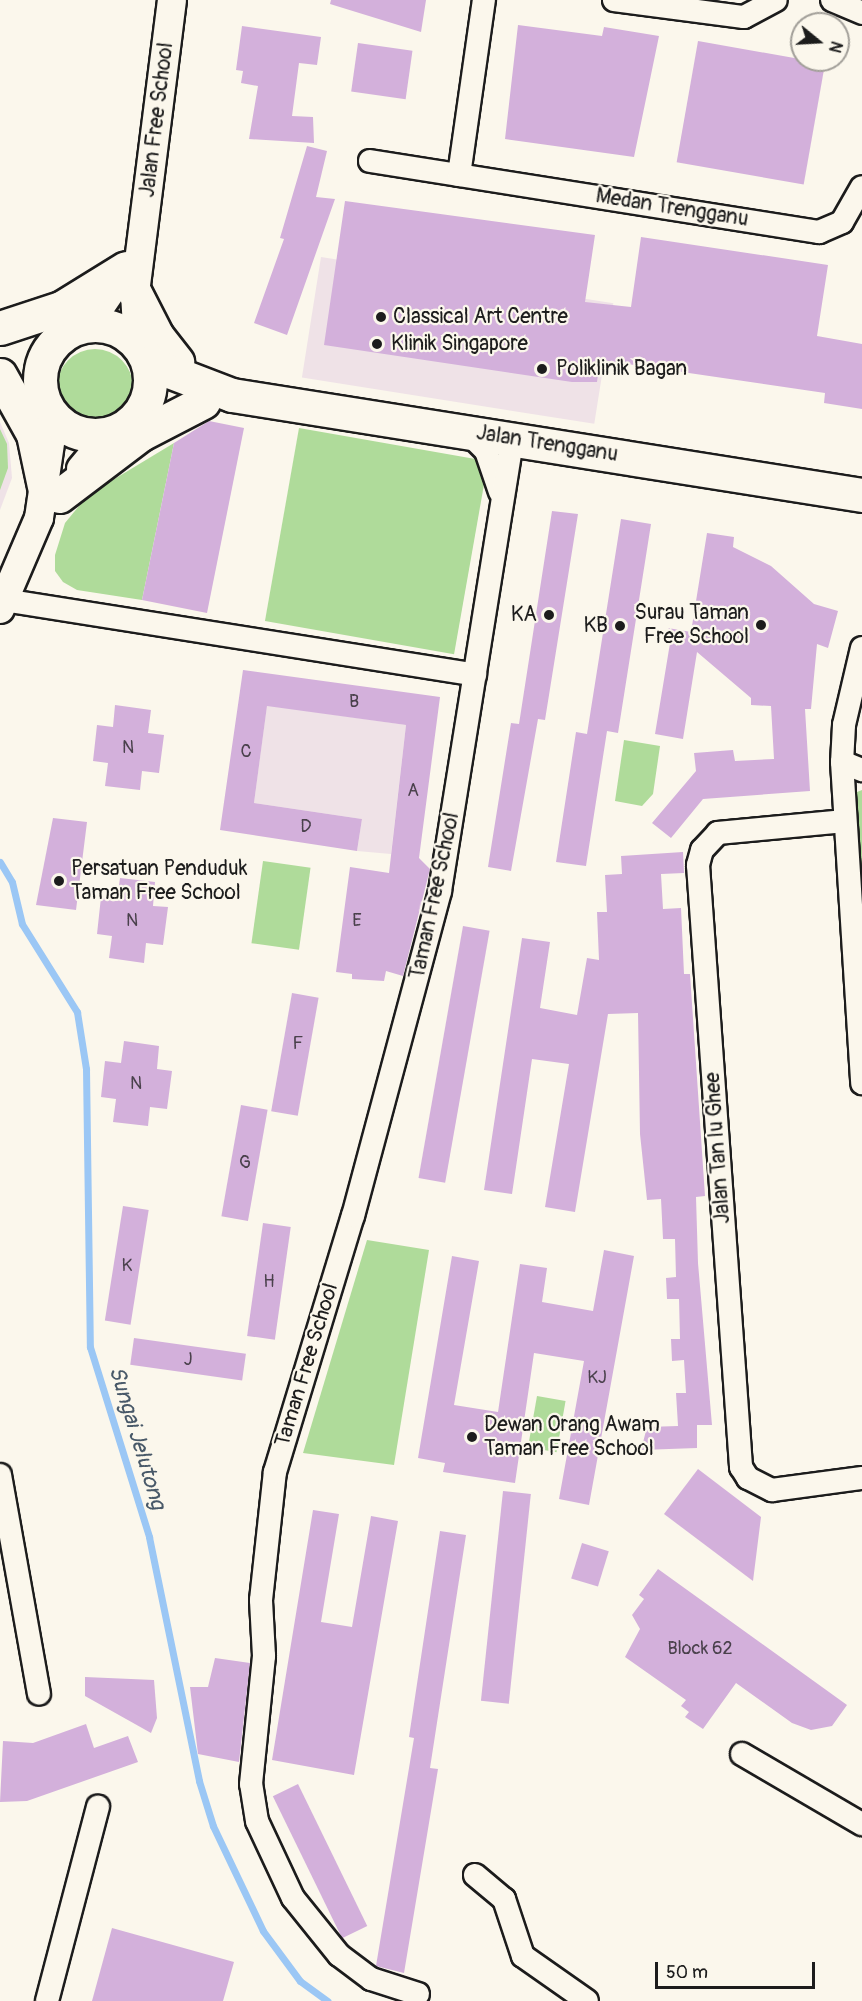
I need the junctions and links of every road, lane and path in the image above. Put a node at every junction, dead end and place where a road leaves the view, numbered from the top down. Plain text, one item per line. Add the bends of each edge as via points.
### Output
1 (172, 0) edge
2 (484, 0) edge
3 (614, 0) edge
4 (776, 0) edge
5 (832, 0) edge
6 (862, 13) edge
7 (370, 161) dead end
8 (459, 175) junction
9 (862, 187) edge
10 (134, 267) junction
11 (0, 328) edge
12 (75, 331) junction
13 (0, 334) edge
14 (143, 354) junction
15 (0, 360) edge
16 (0, 375) edge
17 (208, 392) junction
18 (48, 408) junction
19 (141, 413) junction
20 (466, 431) junction
21 (110, 434) junction
22 (512, 439) junction
23 (862, 495) edge
24 (47, 500) junction
25 (502, 502) junction
26 (2, 605) edge
27 (862, 648) edge
28 (475, 675) junction
29 (852, 766) edge
30 (845, 821) junction
31 (862, 1083) edge
32 (0, 1475) edge
33 (862, 1478) edge
34 (39, 1694) dead end
35 (742, 1754) dead end
36 (98, 1807) dead end
37 (862, 1824) edge
38 (475, 1875) dead end
39 (418, 1994) dead end
40 (47, 2001) edge
41 (587, 2001) edge

1 - 10 street, Jalan Free School
2 - 8 street
3 - 4 street via 744,17
5 - 6 street
7 - 8 street, Medan Trengganu
8 - 9 street, Medan Trengganu via 819,232 842,222
10 - 11 main road via 61,308
10 - 12 street, Jalan Free School
10 - 14 street, Jalan Free School
10 - 17 main road via 157,336
12 - 13 main road
12 - 14 main road via 106,326
12 - 18 main road via 42,365
14 - 17 main road, Jalan Trengganu
14 - 19 main road via 151,380
15 - 18 main road
16 - 24 main road via 33,435
17 - 19 main road, Jalan Trengganu
17 - 20 main road, Jalan Trengganu
17 - 24 main road
18 - 21 main road via 79,434
18 - 24 street
19 - 21 main road
20 - 22 main road, Jalan Trengganu
20 - 25 street via 492,463
21 - 24 street
22 - 23 main road, Jalan Trengganu
22 - 25 street, Taman Free School
24 - 26 street
25 - 28 street, Taman Free School
26 - 28 street
27 - 29 street via 844,725
28 - 39 street, Taman Free School via 442,883 413,1000 275,1472 261,1600 264,1656 251,1784 256,1821 300,1908 355,1970
29 - 30 street
30 - 31 street
30 - 33 street, Jalan Tan Iu Ghee via 718,833 702,850 698,865 741,1467 759,1486 779,1491
32 - 34 street
35 - 37 street
36 - 40 street
38 - 41 street via 504,1899 523,1956

